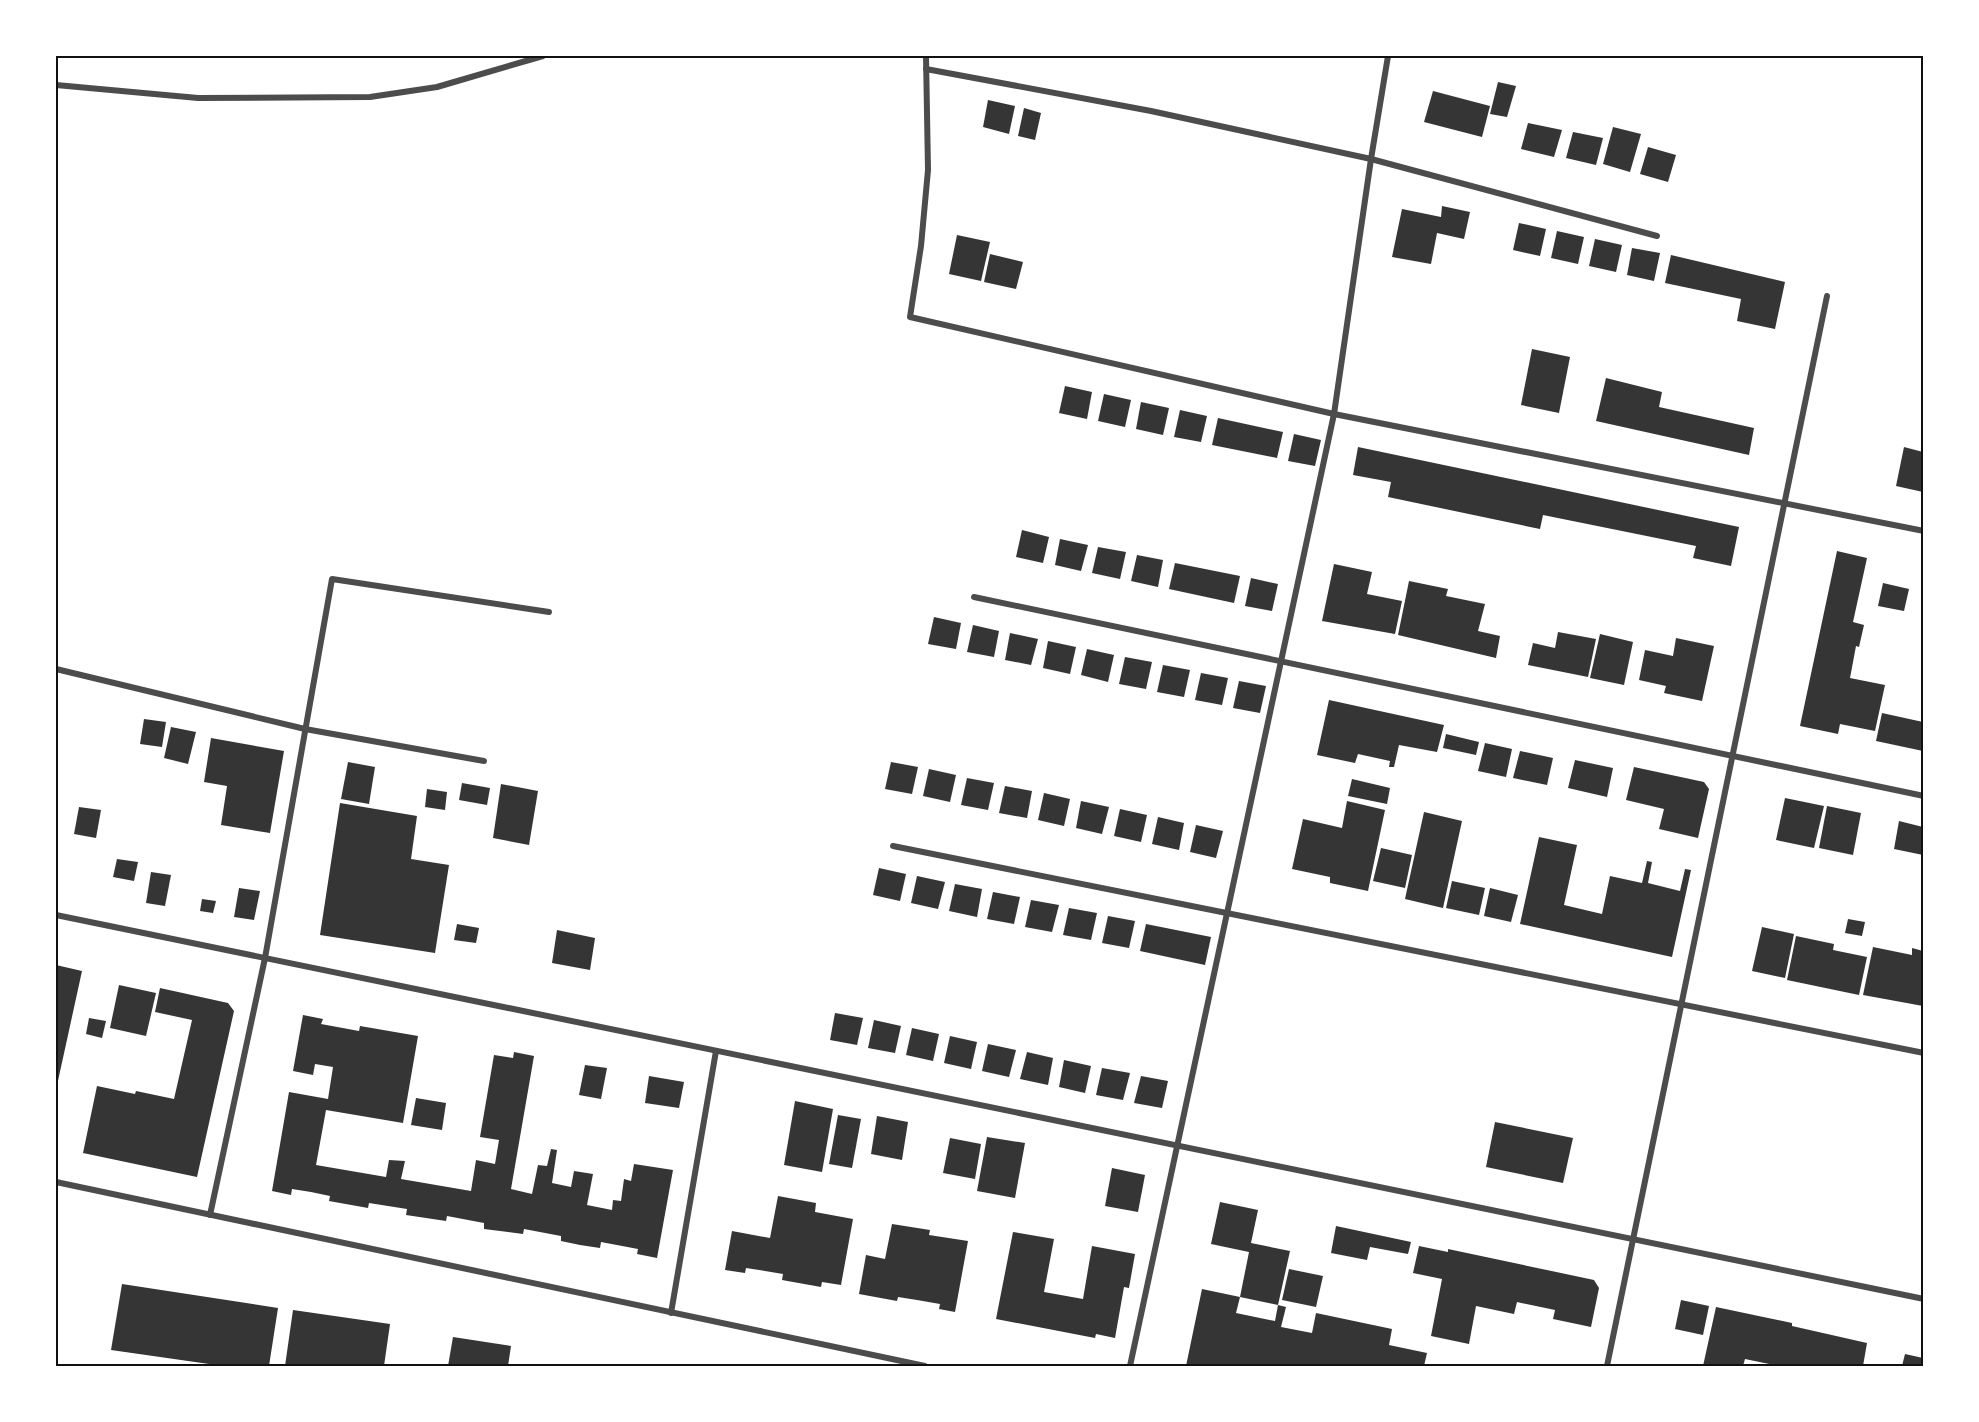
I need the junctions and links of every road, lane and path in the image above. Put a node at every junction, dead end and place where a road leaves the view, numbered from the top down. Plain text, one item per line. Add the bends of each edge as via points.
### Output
1 (543, 56) edge
2 (926, 56) edge
3 (1388, 56) edge
4 (926, 69) junction
5 (56, 85) edge
6 (1371, 159) junction
7 (1657, 236) dead end
8 (1827, 296) dead end
9 (1334, 414) junction
10 (1784, 503) junction
11 (1923, 531) edge
12 (974, 597) dead end
13 (549, 612) dead end
14 (1281, 661) junction
15 (56, 669) edge
16 (305, 729) junction
17 (1732, 756) junction
18 (484, 761) dead end
19 (1923, 796) edge
20 (893, 846) dead end
21 (1227, 913) junction
22 (56, 915) edge
23 (265, 958) junction
24 (1682, 1005) junction
25 (716, 1051) junction
26 (1923, 1053) edge
27 (1177, 1146) junction
28 (56, 1182) edge
29 (210, 1215) junction
30 (1633, 1240) junction
31 (1923, 1299) edge
32 (671, 1313) junction
33 (925, 1366) edge
34 (1130, 1366) edge
35 (1607, 1366) edge

1 - 5 street via 437,87 370,97 198,98
2 - 4 street
3 - 6 street
4 - 6 street via 1151,111
4 - 9 street via 928,170 910,317
6 - 7 street
6 - 9 street
8 - 10 street
9 - 10 street
9 - 14 street
10 - 11 street
10 - 17 street
12 - 14 street
13 - 16 street via 332,579
14 - 17 street
14 - 21 street
15 - 16 street
16 - 18 street
16 - 23 street
17 - 19 street
17 - 24 street
20 - 21 street
21 - 24 street
21 - 27 street
22 - 23 street
23 - 25 street
23 - 29 street
24 - 26 street
24 - 30 street
25 - 27 street
25 - 32 street
27 - 30 street
27 - 34 street
28 - 29 street
29 - 32 street
30 - 31 street
30 - 35 street
32 - 33 street

